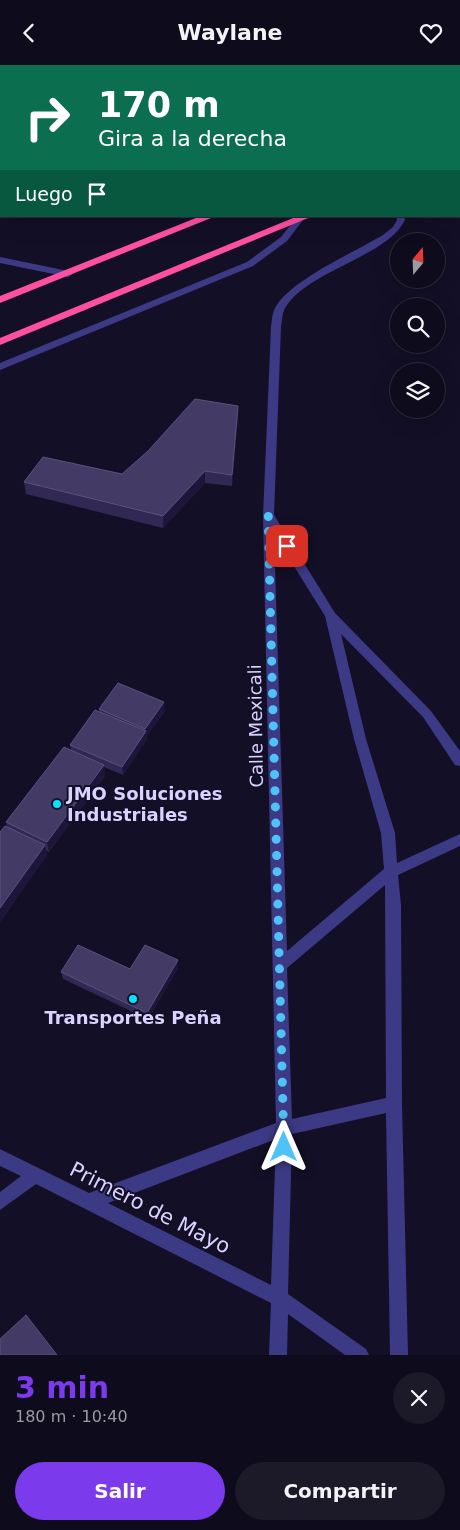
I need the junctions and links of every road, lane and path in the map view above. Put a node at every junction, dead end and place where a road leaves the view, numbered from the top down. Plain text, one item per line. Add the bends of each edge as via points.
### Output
1 (209, 217) edge
2 (400, 217) edge
3 (304, 218) edge
4 (0, 260) edge
5 (68, 274) junction
6 (0, 300) edge
7 (0, 341) edge
8 (0, 367) edge
9 (268, 516) junction
10 (331, 616) junction
11 (460, 761) edge
12 (460, 840) edge
13 (391, 872) junction
14 (280, 965) junction
15 (394, 1104) junction
16 (284, 1128) junction
17 (0, 1157) edge
18 (35, 1175) junction
19 (0, 1202) edge
20 (88, 1202) junction
21 (281, 1299) junction
22 (278, 1355) edge
23 (360, 1355) edge
24 (399, 1355) edge

1 - 5 highway
2 - 9 street, Calle Mexicali via 397,228 386,237 300,289 279,310
3 - 7 highway
3 - 8 street via 284,239 250,264
4 - 5 street
5 - 6 highway
9 - 10 street
9 - 14 street, Calle Mexicali
10 - 11 street via 426,715
10 - 13 street via 360,739 388,833
12 - 13 street
13 - 14 street
13 - 15 street via 394,905
14 - 16 street, Calle Mexicali
15 - 16 street
15 - 24 street
16 - 20 street
16 - 21 street, Calle Mexicali
17 - 18 street, Primero de Mayo
18 - 19 street
18 - 20 street, Primero de Mayo
20 - 21 street, Primero de Mayo
21 - 22 street, Calle Mexicali
21 - 23 street, Primero de Mayo

